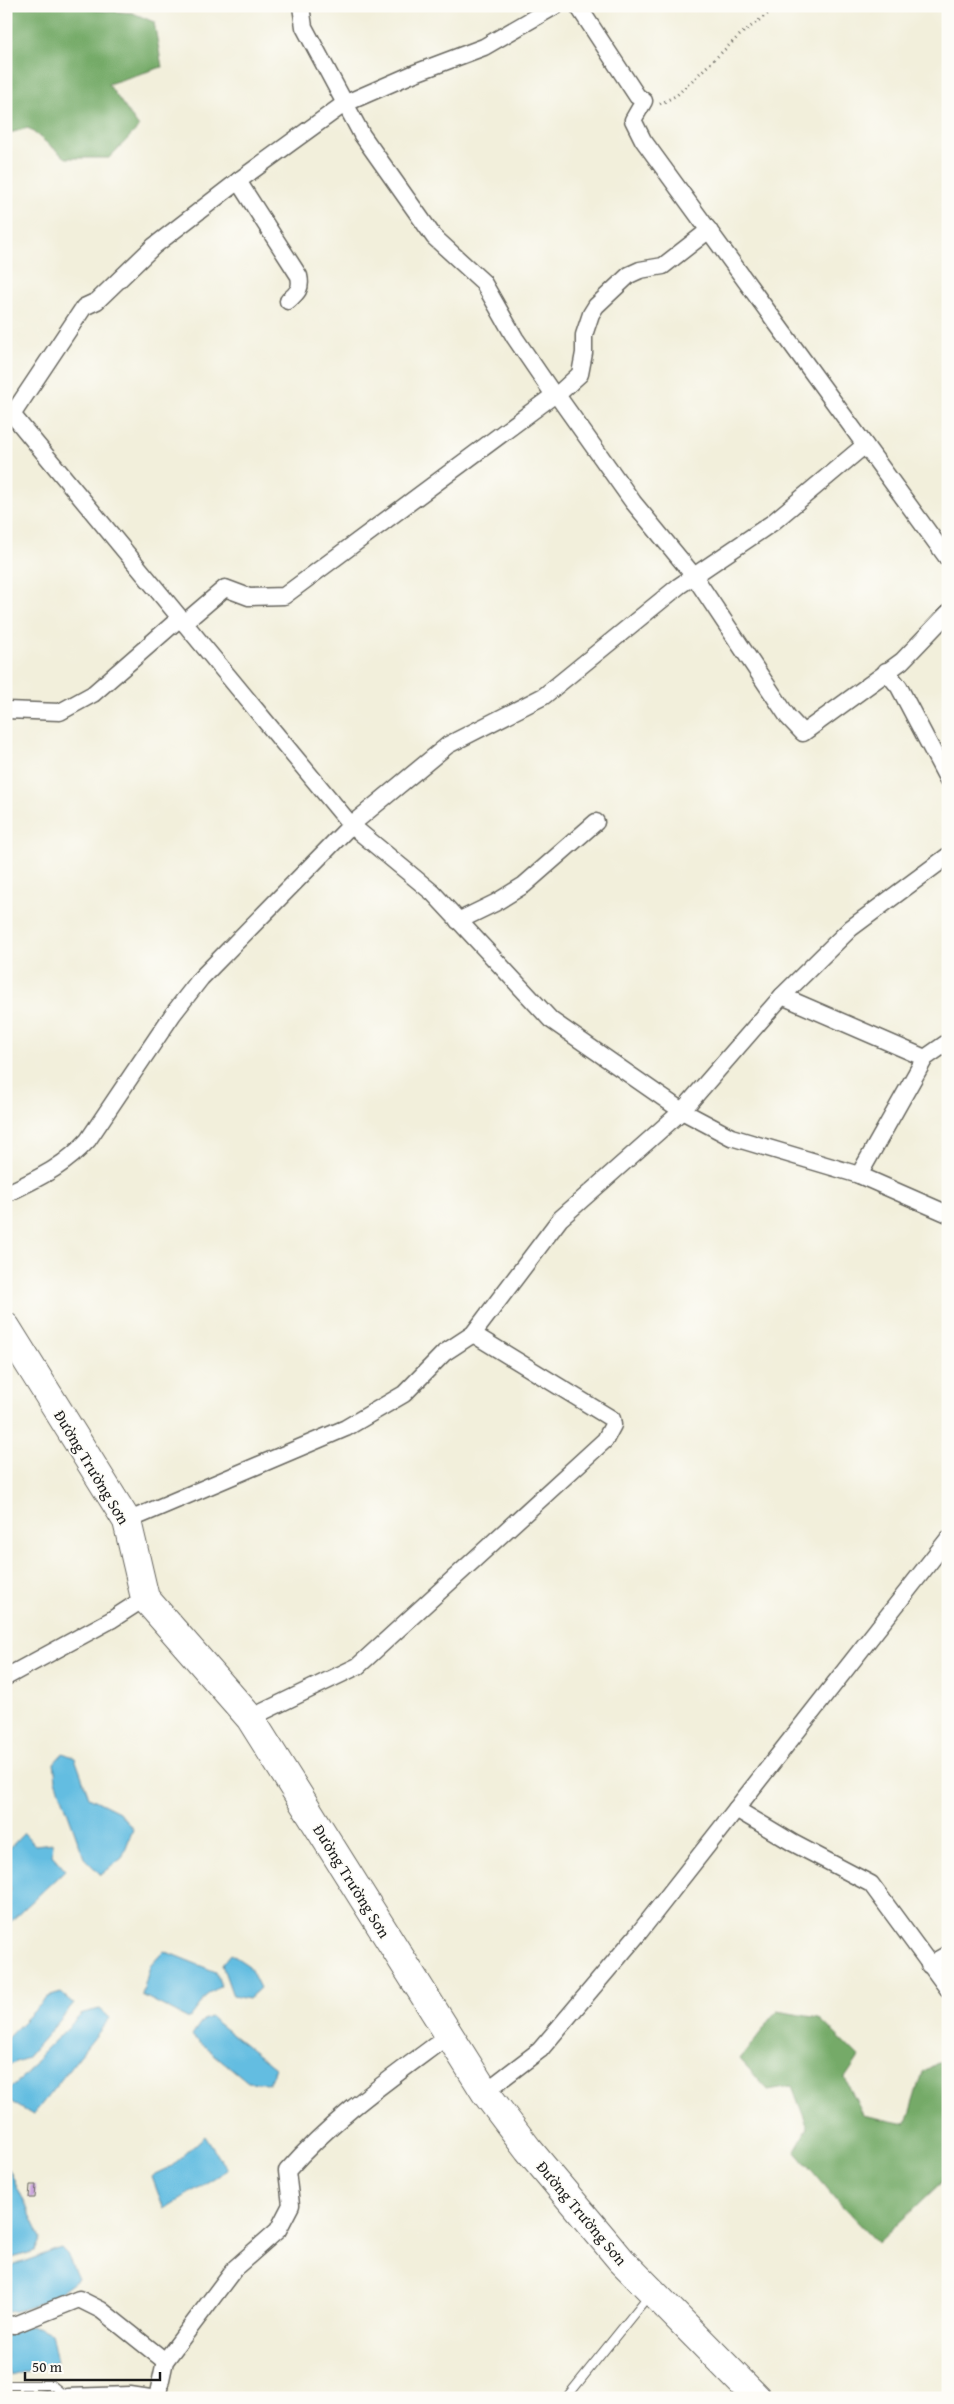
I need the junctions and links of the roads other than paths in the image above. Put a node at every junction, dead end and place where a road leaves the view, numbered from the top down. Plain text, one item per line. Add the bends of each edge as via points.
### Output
1 (301, 6) edge
2 (555, 6) edge
3 (578, 6) edge
4 (344, 104) junction
5 (238, 181) junction
6 (709, 230) junction
7 (288, 301) dead end
8 (555, 396) junction
9 (8, 412) edge
10 (865, 445) junction
11 (948, 560) edge
12 (694, 576) junction
13 (948, 613) edge
14 (182, 621) junction
15 (886, 671) junction
16 (6, 710) edge
17 (948, 780) edge
18 (596, 822) dead end
19 (351, 825) junction
20 (948, 856) edge
21 (458, 921) junction
22 (782, 996) junction
23 (948, 1042) edge
24 (925, 1058) junction
25 (682, 1110) junction
26 (860, 1175) junction
27 (6, 1194) edge
28 (948, 1214) edge
29 (6, 1327) edge
30 (474, 1334) junction
31 (128, 1521) junction
32 (948, 1539) edge
33 (144, 1598) junction
34 (6, 1677) edge
35 (250, 1718) junction
36 (736, 1809) junction
37 (948, 1954) edge
38 (929, 1965) junction
39 (948, 1989) edge
40 (449, 2035) junction
41 (485, 2092) junction
42 (652, 2291) junction
43 (6, 2324) edge
44 (165, 2361) junction
45 (6, 2385) edge
46 (67, 2397) edge
47 (150, 2398) edge
48 (156, 2398) edge
49 (566, 2398) edge
50 (757, 2398) edge

1 - 4 street via 304,27
2 - 4 street via 484,47
3 - 6 street via 637,96 644,101 633,120 643,140
4 - 5 street
4 - 8 street via 434,237 486,286 515,338
5 - 7 street via 299,276 299,292
5 - 9 street via 154,246 97,301 84,307
6 - 8 street via 663,266 629,275 596,306 584,335 580,374
6 - 10 street
8 - 12 street via 633,502
8 - 14 street via 284,596 249,597 225,588
9 - 14 street
10 - 11 street
10 - 12 street via 772,524
12 - 15 street via 788,717 803,733
12 - 19 street via 544,696 448,745
13 - 15 street via 902,661
14 - 16 street via 93,694 60,712
14 - 19 street
15 - 17 street via 899,687
18 - 21 street via 524,885
19 - 21 street via 433,893
19 - 27 street via 201,978 88,1140 72,1158
20 - 22 street via 851,928
21 - 25 street via 551,1020
22 - 24 street
22 - 25 street
23 - 24 street
24 - 26 street
25 - 26 street via 731,1137
25 - 30 street via 560,1219
26 - 28 street
29 - 31 highway, Đường Trường Sơn
30 - 31 street via 444,1353 404,1394 346,1428
30 - 35 street via 612,1419 611,1432 358,1666
31 - 33 highway, Đường Trường Sơn
32 - 36 street
33 - 34 street via 111,1620
33 - 35 highway, Đường Trường Sơn
35 - 40 highway, Đường Trường Sơn
36 - 38 street via 871,1884
36 - 41 street via 638,1934 540,2050
37 - 38 street
38 - 39 street
40 - 41 highway, Đường Trường Sơn
40 - 44 street via 362,2100 310,2145 287,2170 292,2205 278,2230 236,2268
41 - 42 highway, Đường Trường Sơn via 621,2260
42 - 49 lane
42 - 50 highway, Đường Trường Sơn
43 - 44 street via 14,2325 79,2299 101,2310
44 - 48 street
45 - 46 lane via 52,2384
46 - 47 street via 130,2395

